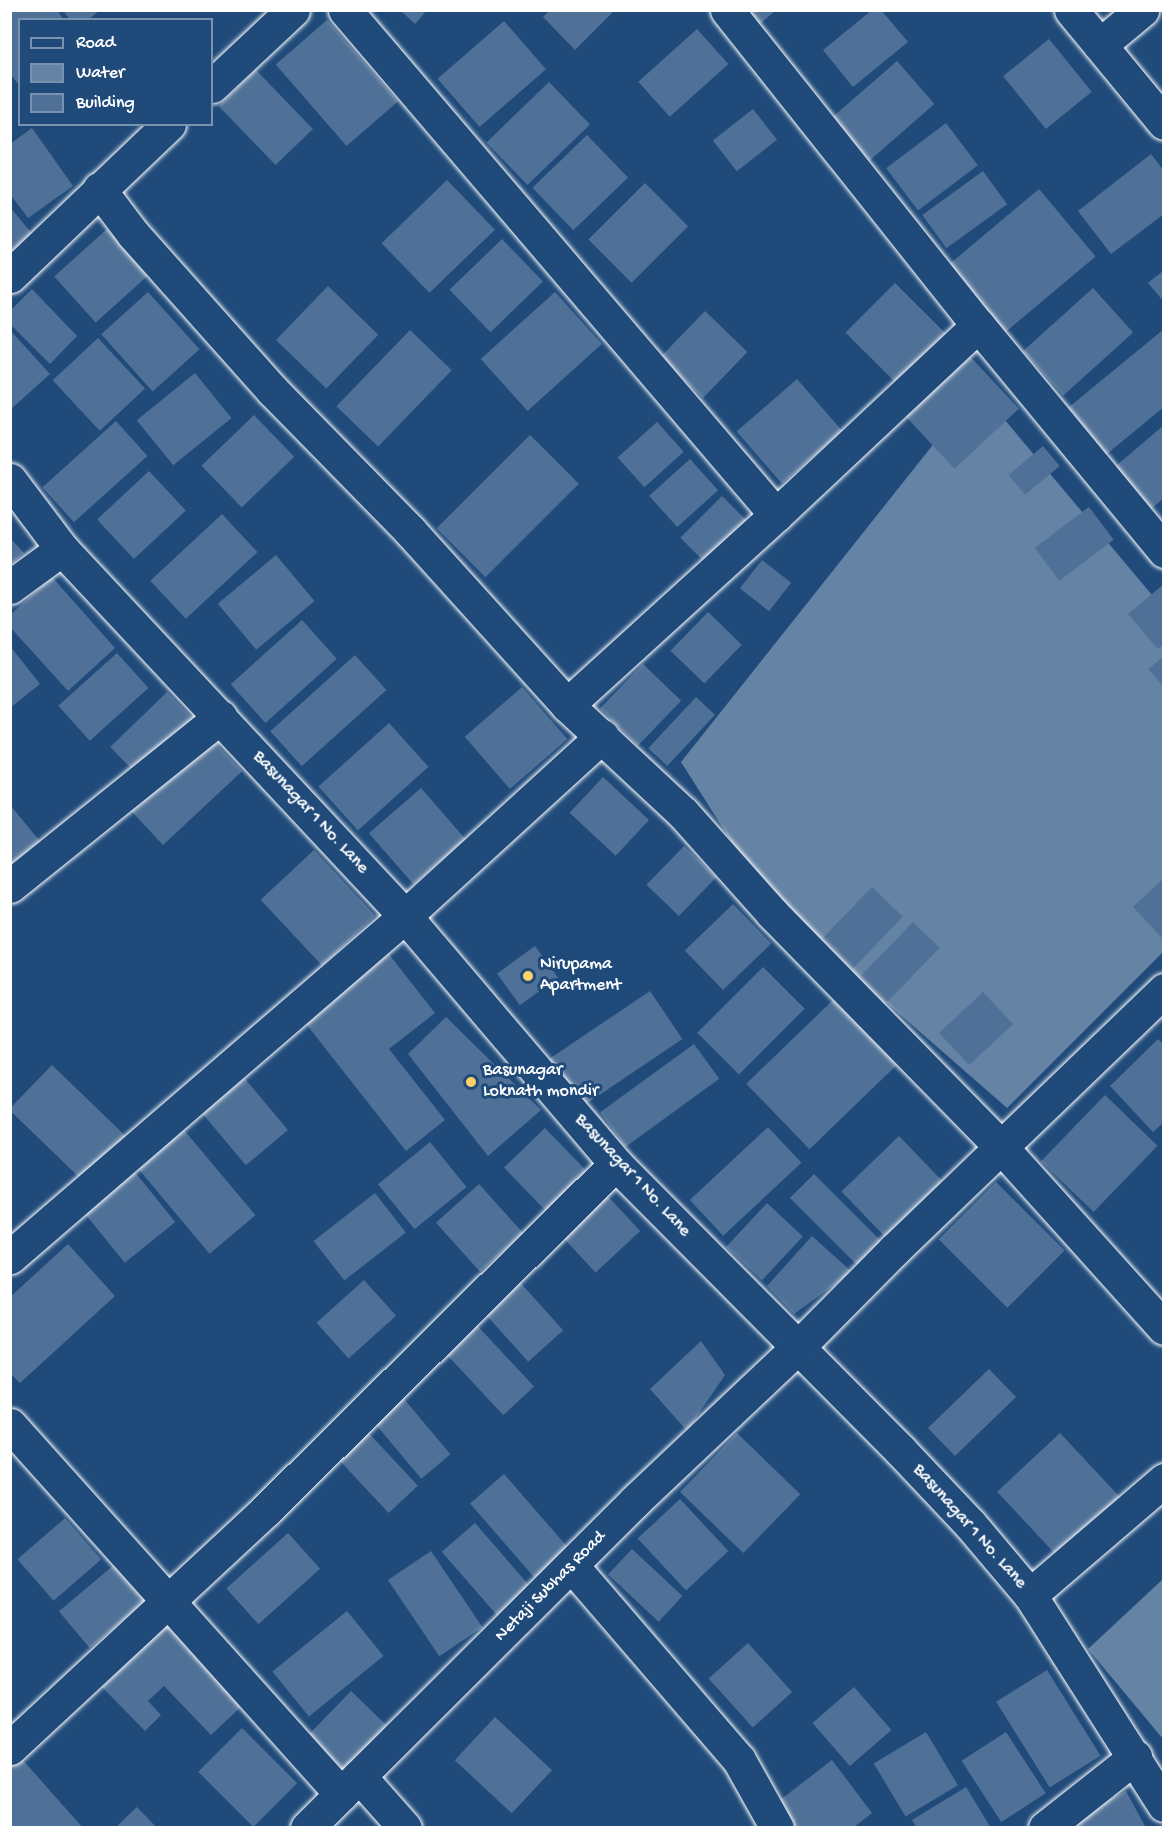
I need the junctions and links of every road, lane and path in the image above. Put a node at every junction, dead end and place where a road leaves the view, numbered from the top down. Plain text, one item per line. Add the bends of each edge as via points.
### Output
1 (293, 10) edge
2 (345, 10) edge
3 (728, 10) edge
4 (1071, 10) edge
5 (1142, 10) edge
6 (1100, 45) junction
7 (213, 85) edge
8 (1164, 123) edge
9 (167, 126) edge
10 (99, 189) junction
11 (10, 276) edge
12 (978, 325) junction
13 (10, 480) edge
14 (776, 515) junction
15 (62, 549) junction
16 (1164, 551) edge
17 (10, 586) edge
18 (567, 705) junction
19 (220, 717) junction
20 (602, 736) junction
21 (10, 886) edge
22 (405, 916) junction
23 (1162, 997) edge
24 (1002, 1148) junction
25 (615, 1164) junction
26 (10, 1257) edge
27 (1164, 1328) edge
28 (797, 1348) junction
29 (10, 1425) edge
30 (1164, 1480) edge
31 (572, 1566) junction
32 (1030, 1595) junction
33 (169, 1602) junction
34 (10, 1748) edge
35 (1135, 1757) junction
36 (350, 1785) junction
37 (1164, 1805) edge
38 (307, 1827) edge
39 (405, 1827) edge
40 (777, 1827) edge
41 (1045, 1827) edge

1 - 7 street
2 - 14 street
3 - 12 street
4 - 6 street
5 - 6 street
6 - 8 street
9 - 10 street
10 - 11 street
10 - 18 street via 133,234 273,391 410,531
12 - 14 street
12 - 16 street
13 - 15 street, Basunagar 1 No. Lane
14 - 18 street
15 - 17 street
15 - 19 street, Basunagar 1 No. Lane
18 - 20 street
19 - 21 street
19 - 22 street, Basunagar 1 No. Lane
20 - 22 street
20 - 24 street via 682,813 772,913
22 - 25 street, Basunagar 1 No. Lane
22 - 26 street
23 - 24 street, Netaji Subhas Road
24 - 27 street
24 - 28 street, Netaji Subhas Road
25 - 28 street, Basunagar 1 No. Lane
25 - 33 street
28 - 31 street, Netaji Subhas Road
28 - 32 street, Basunagar 1 No. Lane via 908,1458
29 - 33 street
30 - 32 street
31 - 36 street, Netaji Subhas Road
31 - 40 street via 732,1750
32 - 35 street, Basunagar 1 No. Lane
33 - 34 street
33 - 36 street
35 - 37 street, Basunagar 1 No. Lane
35 - 41 street
36 - 38 street, Netaji Subhas Road
36 - 39 street

